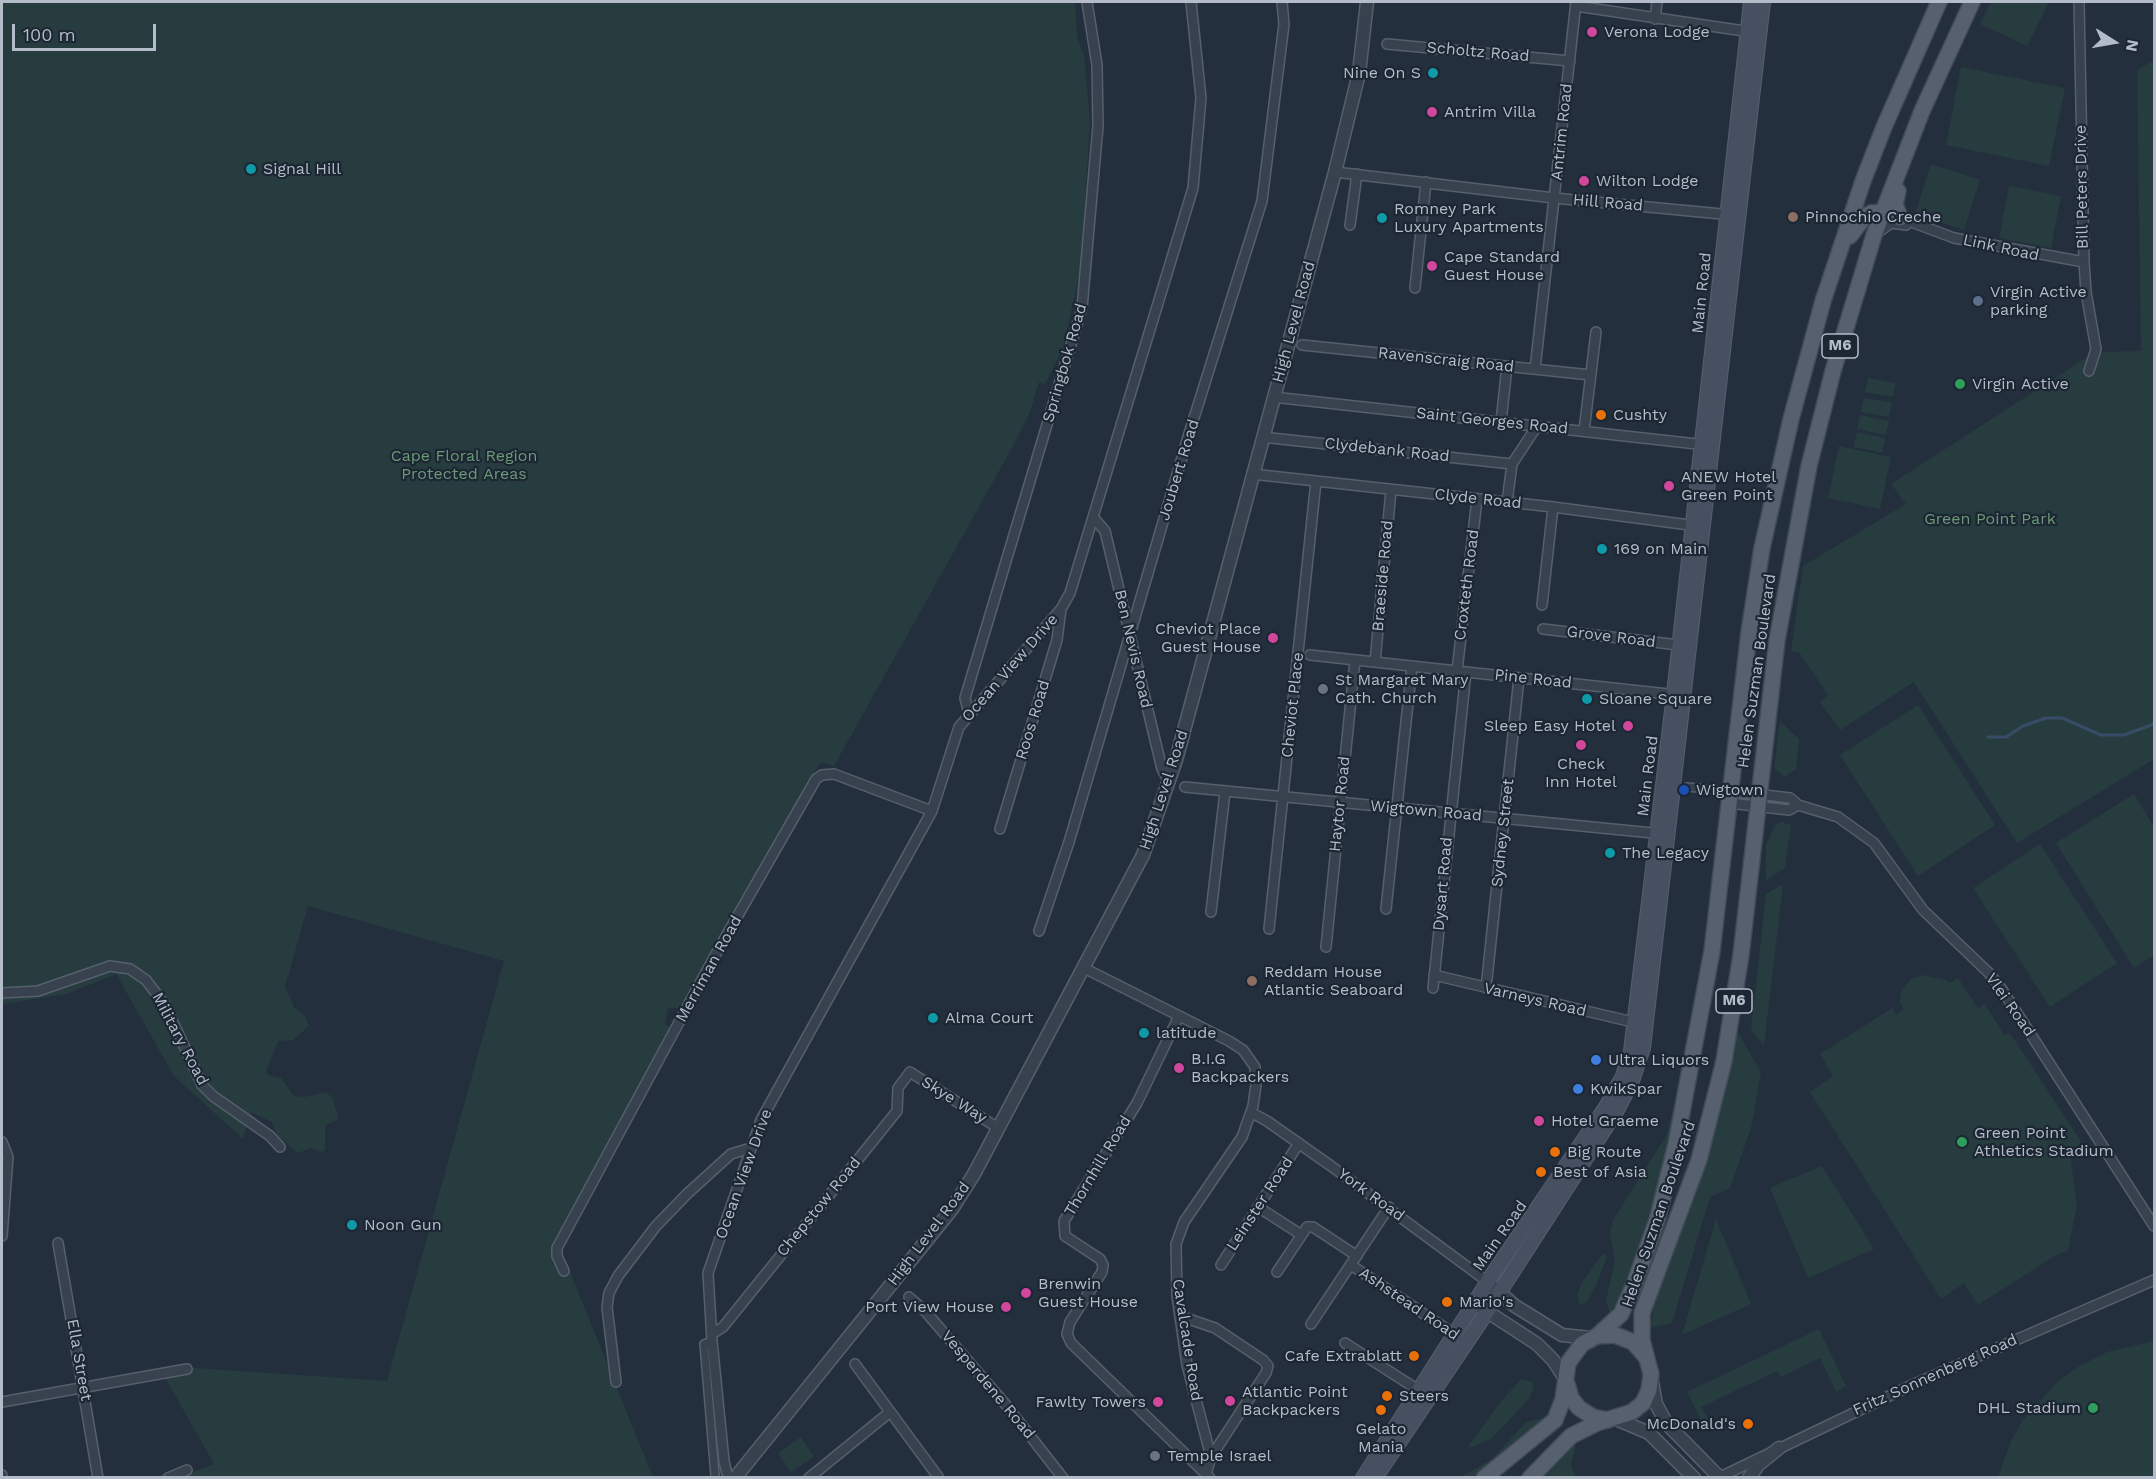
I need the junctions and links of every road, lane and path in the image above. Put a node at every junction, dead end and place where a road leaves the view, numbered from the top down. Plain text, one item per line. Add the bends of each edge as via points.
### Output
1 (1087, 2) edge
2 (1191, 2) edge
3 (1282, 2) edge
4 (1367, 2) edge
5 (1657, 2) edge
6 (1750, 2) edge
7 (1763, 2) edge
8 (1939, 2) edge
9 (1972, 2) edge
10 (2079, 2) edge
11 (1576, 4) edge
12 (1655, 19) junction
13 (1754, 33) junction
14 (1387, 44) dead end
15 (1570, 61) junction
16 (1922, 111) junction
17 (1335, 172) junction
18 (1357, 174) junction
19 (1426, 182) junction
20 (1554, 198) junction
21 (1883, 212) junction
22 (1733, 215) junction
23 (1900, 218) junction
24 (1350, 225) dead end
25 (1920, 227) junction
26 (1874, 235) junction
27 (2084, 262) junction
28 (1415, 288) dead end
29 (1596, 332) dead end
30 (1302, 345) dead end
31 (1809, 352) junction
32 (1508, 366) junction
33 (1535, 369) junction
34 (2089, 371) dead end
35 (1591, 375) junction
36 (1273, 397) junction
37 (1501, 422) junction
38 (1537, 426) junction
39 (1584, 431) junction
40 (1262, 437) junction
41 (1707, 445) junction
42 (1512, 464) junction
43 (1252, 474) junction
44 (1316, 481) junction
45 (1391, 489) junction
46 (1477, 499) junction
47 (1508, 502) junction
48 (1553, 507) junction
49 (1093, 518) junction
50 (1698, 526) junction
51 (1542, 605) dead end
52 (1061, 609) junction
53 (1543, 629) dead end
54 (1130, 633) junction
55 (1679, 645) junction
56 (1310, 655) dead end
57 (1355, 660) junction
58 (1376, 662) junction
59 (1412, 666) junction
60 (1461, 672) junction
61 (1520, 678) junction
62 (1679, 695) junction
63 (969, 714) junction
64 (1169, 782) junction
65 (1185, 787) dead end
66 (1687, 787) dead end
67 (1225, 792) junction
68 (1727, 795) junction
69 (1282, 798) junction
70 (1759, 801) junction
71 (1340, 804) junction
72 (1396, 809) junction
73 (932, 811) junction
74 (1449, 814) junction
75 (1505, 818) junction
76 (1000, 829) dead end
77 (1663, 834) junction
78 (1386, 909) dead end
79 (1211, 912) dead end
80 (1269, 929) dead end
81 (1039, 931) dead end
82 (1326, 948) dead end
83 (1082, 967) junction
84 (1434, 975) junction
85 (1432, 988) dead end
86 (1486, 988) junction
87 (2, 993) edge
88 (1179, 1016) junction
89 (1637, 1023) junction
90 (910, 1072) joint
91 (1252, 1113) junction
92 (998, 1128) junction
93 (2, 1142) edge
94 (1299, 1143) junction
95 (280, 1146) dead end
96 (751, 1148) junction
97 (1258, 1207) junction
98 (1389, 1207) junction
99 (2154, 1226) edge
100 (1304, 1230) junction
101 (2, 1236) edge
102 (58, 1243) dead end
103 (1357, 1256) junction
104 (1221, 1265) dead end
105 (1350, 1265) junction
106 (564, 1271) dead end
107 (1277, 1272) dead end
108 (2154, 1280) edge
109 (1488, 1282) junction
110 (1500, 1293) junction
111 (909, 1297) dead end
112 (1474, 1303) junction
113 (1487, 1312) junction
114 (1179, 1316) junction
115 (1311, 1324) dead end
116 (1454, 1334) junction
117 (712, 1337) junction
118 (1594, 1337) junction
119 (1467, 1342) junction
120 (1344, 1343) dead end
121 (1647, 1359) junction
122 (855, 1364) dead end
123 (187, 1369) dead end
124 (1651, 1378) junction
125 (1566, 1380) junction
126 (616, 1382) dead end
127 (84, 1388) junction
128 (1417, 1389) junction
129 (1430, 1397) junction
130 (2, 1402) edge
131 (890, 1412) junction
132 (1612, 1420) junction
133 (1779, 1448) junction
134 (1211, 1457) junction
135 (187, 1470) dead end
136 (716, 1475) dead end
137 (1208, 1476) edge
138 (1719, 1477) edge
139 (98, 1478) edge
140 (168, 1478) edge
141 (728, 1478) edge
142 (735, 1478) edge
143 (809, 1478) edge
144 (939, 1478) edge
145 (1063, 1478) edge
146 (1363, 1478) edge
147 (1375, 1478) edge
148 (1484, 1478) edge
149 (1530, 1478) edge
150 (1694, 1478) edge
151 (1749, 1478) edge

1 - 63 street, Springbok Road via 1097,65 1098,126 1084,299 965,698
2 - 49 street, Ocean View Drive via 1201,98 1193,188
3 - 54 street, Joubert Road via 1284,24 1262,201
4 - 17 street, High Level Road via 1359,73
5 - 12 street
6 - 13 main road, Main Road
7 - 13 main road, Main Road
8 - 31 main road, Helen Suzman Boulevard / M6 via 1863,182
9 - 16 main road, Helen Suzman Boulevard / M6
10 - 27 street, Bill Peters Drive
11 - 12 street
11 - 15 street, Antrim Road
12 - 13 street
13 - 22 main road, Main Road
14 - 15 street, Scholtz Road
15 - 20 street, Antrim Road
16 - 21 main road, Helen Suzman Boulevard / M6
16 - 23 main road via 1916,142 1895,199
17 - 18 street, Hill Road
17 - 36 street, High Level Road
18 - 19 street, Hill Road
18 - 24 street
19 - 20 street, Hill Road
19 - 28 street
20 - 22 street, Hill Road
20 - 33 street, Antrim Road
21 - 23 street, Link Road
21 - 26 main road, Helen Suzman Boulevard / M6
21 - 31 main road via 1871,213 1853,229
22 - 41 main road, Main Road
23 - 25 street, Link Road
25 - 26 street, Link Road via 1891,223
25 - 27 street, Link Road via 1992,247
26 - 70 main road, Helen Suzman Boulevard / M6 via 1809,465 1777,640
27 - 34 street, Bill Peters Drive via 2096,349
29 - 35 street
30 - 32 street, Ravenscraig Road
31 - 68 main road, Helen Suzman Boulevard / M6 via 1762,549
32 - 33 street, Ravenscraig Road
32 - 37 street
33 - 35 street, Ravenscraig Road
35 - 39 street
36 - 37 street, Saint Georges Road
36 - 40 street, High Level Road
37 - 38 street, Saint Georges Road
38 - 39 street, Saint Georges Road
38 - 42 street
39 - 41 street, Saint Georges Road
40 - 42 street, Clydebank Road
40 - 43 street, High Level Road
41 - 50 main road, Main Road
42 - 47 street
43 - 44 street, Clyde Road
43 - 64 street, High Level Road
44 - 45 street, Clyde Road
44 - 69 street, Cheviot Place
45 - 46 street, Clyde Road
45 - 58 street, Braeside Road
46 - 47 street, Clyde Road
46 - 60 street, Croxteth Road
47 - 48 street, Clyde Road
48 - 50 street, Clyde Road
48 - 51 street
49 - 52 street, Ocean View Drive via 1070,593
49 - 54 street, Ben Nevis Road via 1105,531
50 - 55 main road, Main Road
50 - 62 main road, Main Road
52 - 63 street, Ocean View Drive
52 - 76 street, Roos Road via 1057,640
53 - 55 street, Grove Road
54 - 64 street, Ben Nevis Road via 1162,769
54 - 81 street, Joubert Road
55 - 62 main road, Main Road
56 - 57 street, Pine Road
57 - 58 street, Pine Road
57 - 71 street, Haytor Road
58 - 59 street, Pine Road
59 - 60 street, Pine Road
59 - 72 street
60 - 61 street, Pine Road
60 - 74 street, Dysart Road
61 - 62 street, Pine Road
61 - 75 street, Sydney Street
62 - 77 main road, Main Road
63 - 73 street, Ocean View Drive via 955,736
64 - 83 street, High Level Road via 1135,872
65 - 67 street, Wigtown Road
66 - 68 street
67 - 69 street, Wigtown Road
67 - 79 street
68 - 70 street, Vlei Road
68 - 118 main road, Helen Suzman Boulevard / M6 via 1703,1010 1667,1181 1652,1236 1625,1306 1613,1324
69 - 71 street, Wigtown Road
69 - 80 street, Cheviot Place
70 - 99 street, Vlei Road via 1790,798 1798,805 1838,817 1884,855 1923,910 1989,973
70 - 121 main road, Helen Suzman Boulevard / M6 via 1741,955 1722,1071 1699,1160 1643,1307 1641,1329
71 - 72 street, Wigtown Road
71 - 82 street, Haytor Road
72 - 74 street, Wigtown Road
72 - 78 street
73 - 96 street, Ocean View Drive via 761,1120
73 - 106 street, Merriman Road via 834,774 816,779 718,950 557,1248
74 - 75 street, Wigtown Road
74 - 84 street, Dysart Road
75 - 77 street, Wigtown Road
75 - 86 street, Sydney Street
77 - 89 main road, Main Road
77 - 110 main road, Main Road via 1647,1026 1635,1074 1617,1110
83 - 88 street, Cavalcade Road
83 - 92 street, High Level Road
84 - 85 street, Dysart Road
84 - 86 street, Varneys Road
86 - 89 street, Varneys Road
87 - 95 street, Military Road via 38,991 110,966 134,971 165,1005 202,1085
88 - 91 street, Cavalcade Road via 1236,1045 1251,1060 1257,1076
88 - 137 street, Thornhill Road via 1137,1103 1064,1221 1065,1236 1103,1265 1067,1334 1071,1343
89 - 109 main road, Main Road via 1628,1064 1614,1095
90 - 92 street, Skye Way
90 - 117 street, Chepstow Road via 898,1088 897,1111
91 - 94 street, York Road
91 - 114 street, Cavalcade Road via 1234,1150 1178,1233 1175,1254
92 - 142 street, High Level Road via 952,1209
93 - 101 street via 8,1157
94 - 97 street, Leinster Road
94 - 98 street, York Road
96 - 117 street, Ocean View Drive via 708,1273
96 - 126 street via 730,1154 687,1194 656,1226 615,1282 607,1307
97 - 100 street, Ashstead Road
97 - 104 street, Leinster Road
98 - 103 street
98 - 109 street, York Road
100 - 103 street, Ashstead Road via 1313,1227
100 - 107 street
102 - 127 street, Ella Street
103 - 105 street
105 - 115 street
105 - 116 street, Ashstead Road
108 - 133 street, Fritz Sonnenberg Road via 1911,1385
109 - 110 street
109 - 112 main road, Main Road
110 - 113 main road, Main Road
110 - 118 street via 1562,1335
111 - 145 street, Vesperdene Road via 1006,1405
112 - 113 street
112 - 116 main road, Main Road
113 - 119 main road, Main Road
113 - 125 street via 1546,1352
114 - 134 street, Cavalcade Road via 1187,1365
114 - 134 street via 1215,1328 1268,1366
116 - 119 street, Ashstead Road
116 - 128 main road, Main Road
117 - 136 street via 704,1344
117 - 141 street, Ocean View Drive
118 - 121 main road via 1613,1335 1628,1339
118 - 125 main road, Helen Suzman Boulevard / M6 via 1573,1354
119 - 129 main road, Main Road
120 - 128 street
121 - 124 main road, Helen Suzman Boulevard / M6
122 - 131 street
123 - 127 street
124 - 132 main road via 1648,1394 1640,1406 1627,1416
124 - 138 street via 1654,1400 1664,1419
125 - 132 main road via 1579,1408 1592,1416
125 - 148 main road, Helen Suzman Boulevard / M6 via 1562,1406 1554,1420
127 - 130 street
127 - 139 street, Ella Street
128 - 129 street
128 - 146 main road, Main Road
129 - 147 main road, Main Road
131 - 143 street
131 - 144 street
132 - 149 main road via 1575,1433
132 - 150 street via 1649,1433
133 - 138 street, Fritz Sonnenberg Road
133 - 151 street
134 - 137 street
135 - 140 street

